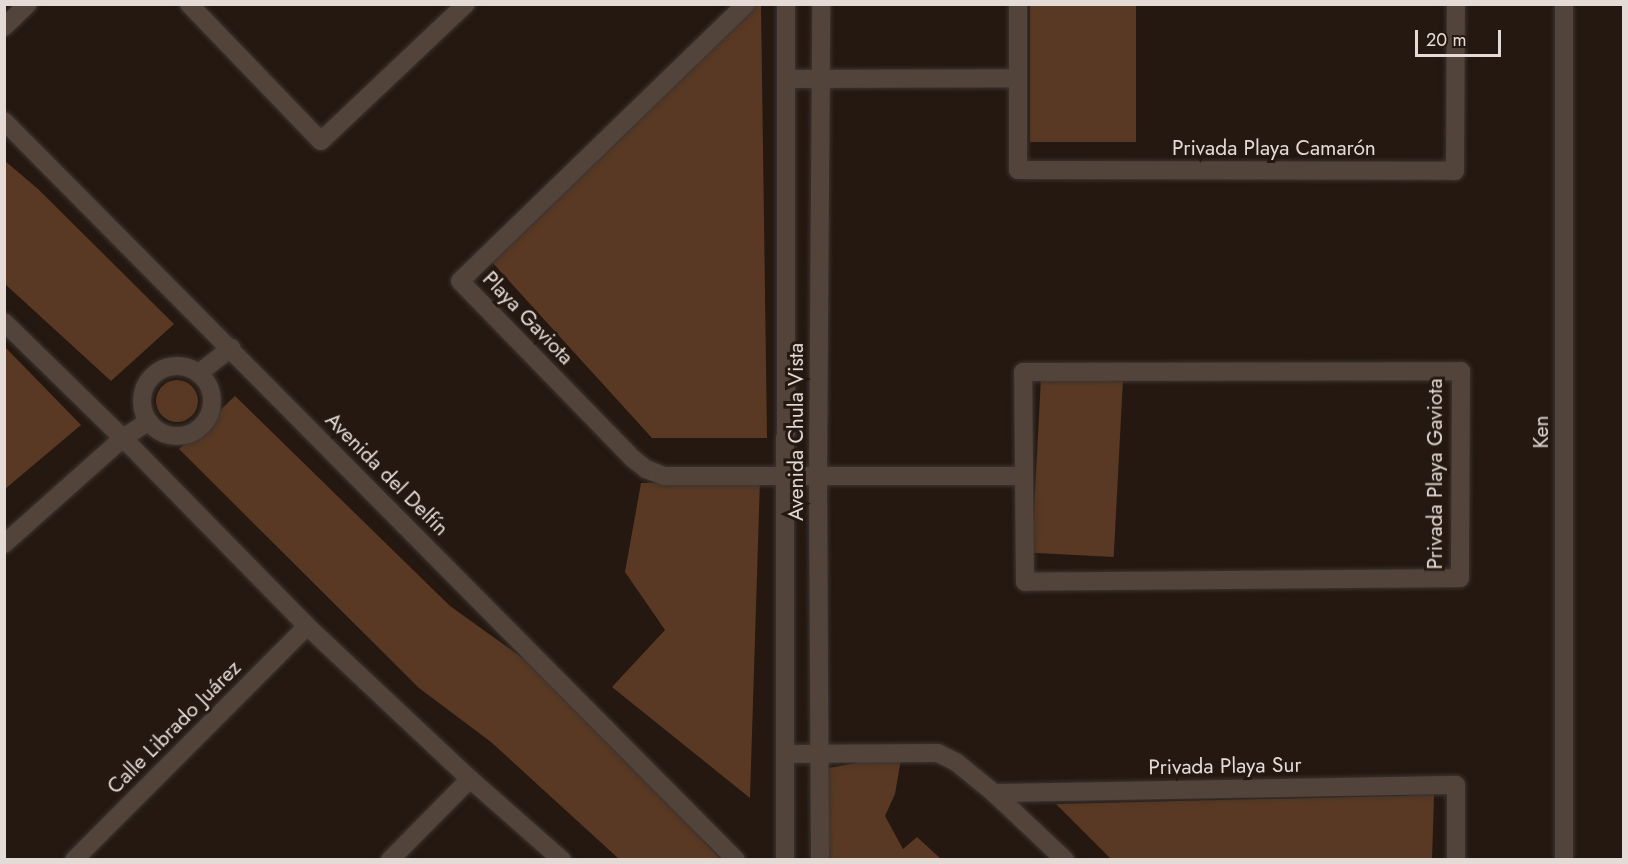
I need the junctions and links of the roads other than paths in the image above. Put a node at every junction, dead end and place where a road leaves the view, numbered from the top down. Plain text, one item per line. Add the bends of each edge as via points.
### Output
1 (28, 4) edge
2 (189, 4) edge
3 (466, 4) edge
4 (746, 4) edge
5 (786, 4) edge
6 (821, 4) edge
7 (1018, 4) edge
8 (1456, 4) edge
9 (1564, 4) edge
10 (4, 27) edge
11 (1018, 78) junction
12 (786, 79) junction
13 (821, 80) junction
14 (4, 122) edge
15 (4, 321) edge
16 (231, 348) junction
17 (199, 373) junction
18 (148, 422) junction
19 (123, 438) junction
20 (818, 475) junction
21 (785, 476) junction
22 (1024, 476) junction
23 (4, 544) edge
24 (307, 626) junction
25 (785, 754) junction
26 (819, 754) junction
27 (470, 779) junction
28 (994, 793) junction
29 (74, 860) edge
30 (390, 860) edge
31 (562, 860) edge
32 (736, 860) edge
33 (785, 860) edge
34 (820, 860) edge
35 (1065, 860) edge
36 (1456, 860) edge
37 (1564, 860) edge

1 - 10 street
2 - 3 street via 321,141
4 - 21 street, Playa Gaviota via 460,281 646,469 664,476
5 - 12 street, Avenida Chula Vista
6 - 13 street, Avenida Chula Vista
7 - 11 street, Privada Playa Camarón
8 - 11 street, Privada Playa Camarón via 1455,171 1018,170
9 - 37 street, Ken
11 - 13 street
12 - 13 street
12 - 21 street, Avenida Chula Vista
13 - 20 street, Avenida Chula Vista
14 - 16 street, Avenida del Delfín
15 - 19 street
16 - 17 street
16 - 32 street, Avenida del Delfín
17 - 18 street via 189,367 167,366 148,379 141,401
17 - 18 street via 212,393 211,411 202,426 192,433 168,435
18 - 19 street
19 - 23 street
19 - 24 street
20 - 21 street, Playa Gaviota
20 - 22 street
20 - 26 street, Avenida Chula Vista
21 - 25 street, Avenida Chula Vista
22 - 22 street, Privada Playa Gaviota via 1025,582 1460,578 1461,371 1023,372
24 - 27 street
24 - 29 street, Calle Librado Juárez
25 - 26 street
25 - 33 street, Avenida Chula Vista
26 - 28 street via 938,753 956,762
26 - 34 street, Avenida Chula Vista
27 - 30 street
27 - 31 street
28 - 35 street
28 - 36 street, Privada Playa Sur via 1456,785

